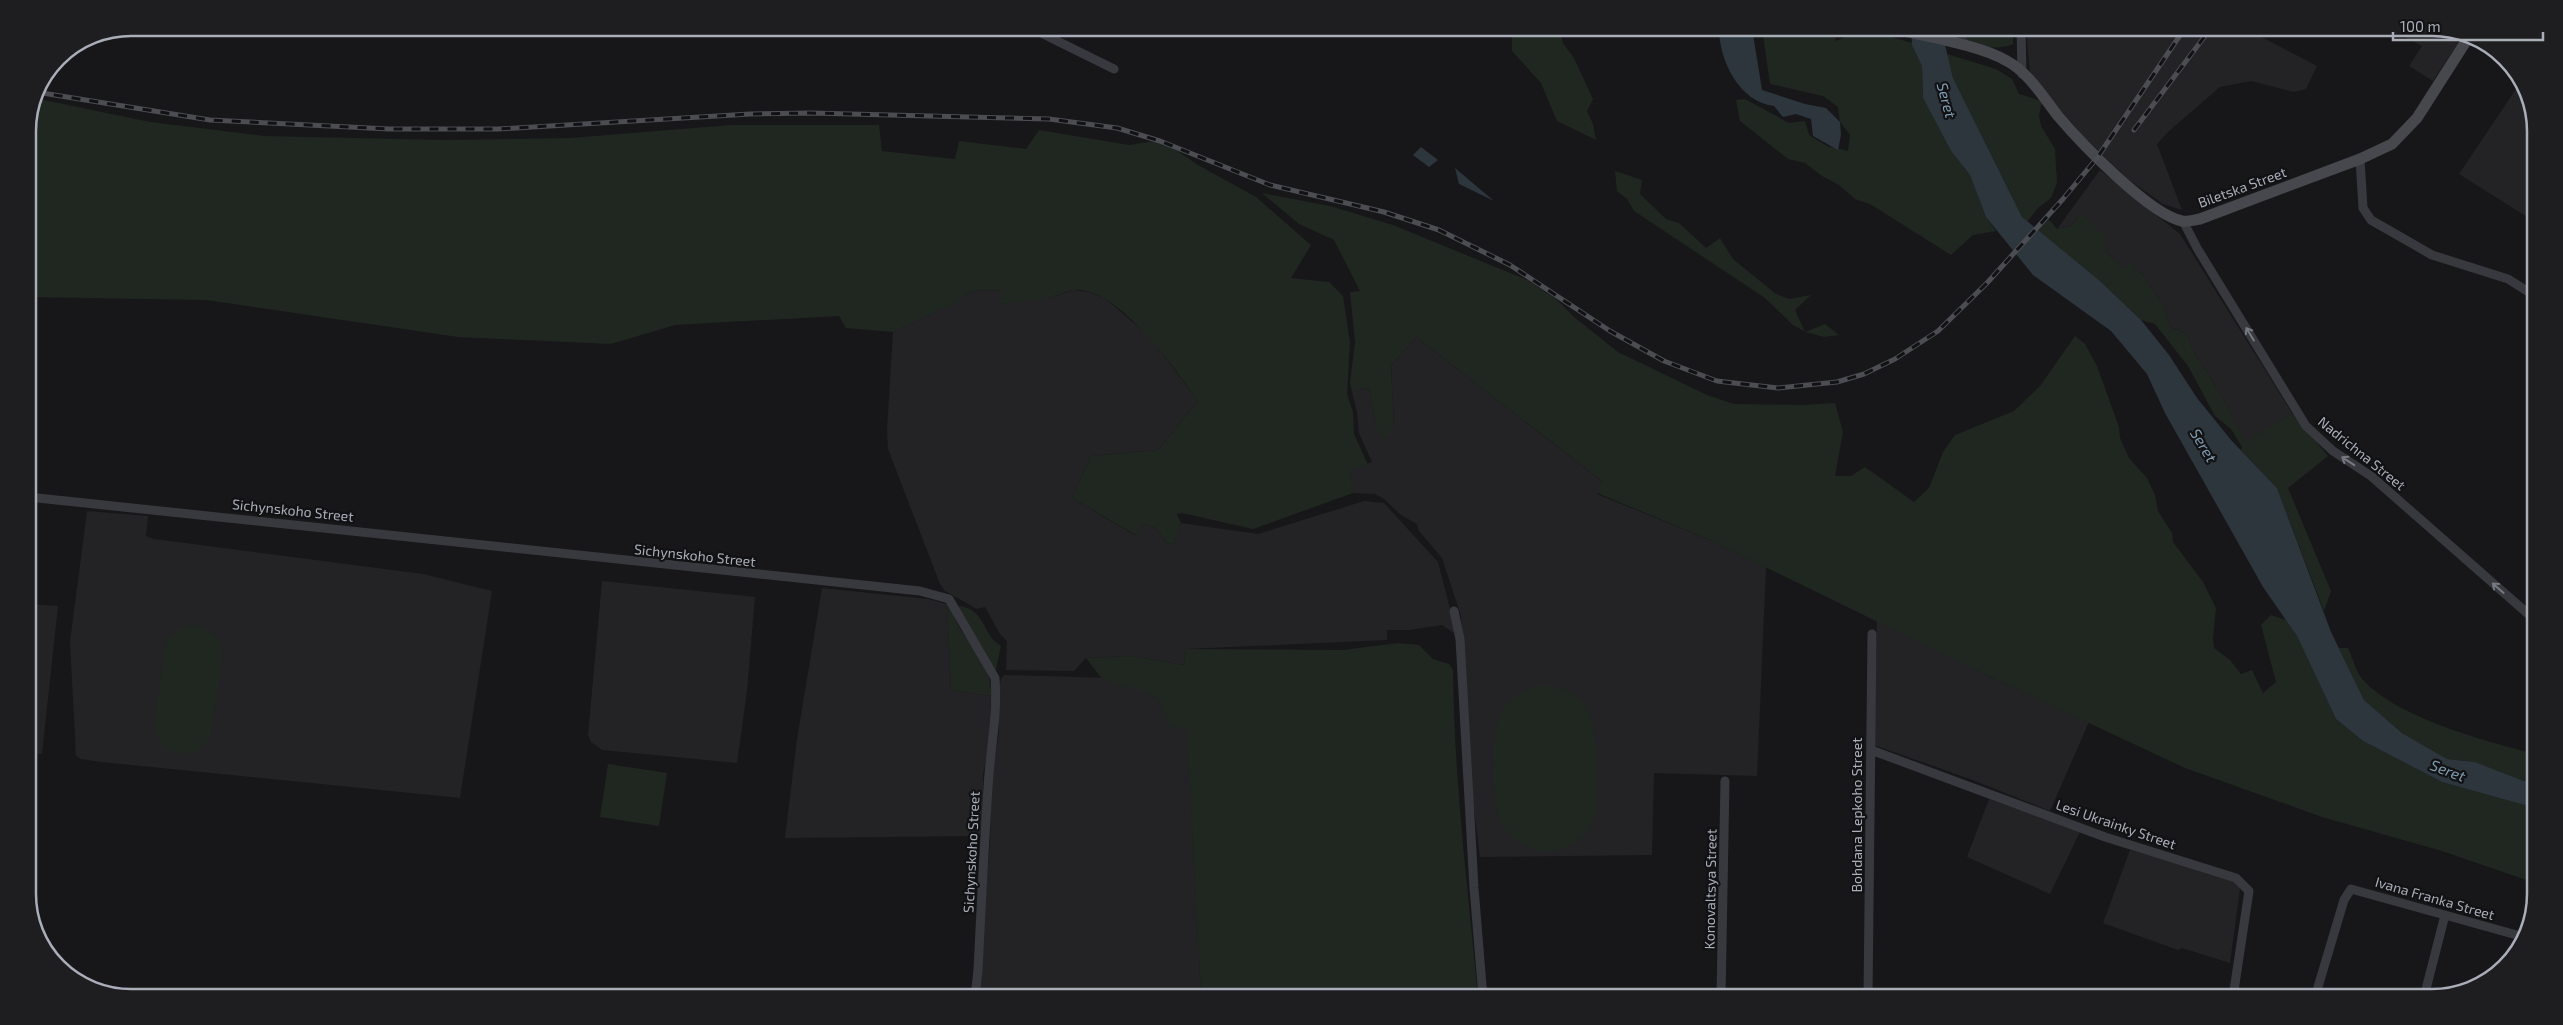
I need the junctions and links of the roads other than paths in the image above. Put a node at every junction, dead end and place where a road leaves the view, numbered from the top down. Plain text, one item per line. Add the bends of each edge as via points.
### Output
1 (1048, 36) edge
2 (1923, 36) edge
3 (2020, 36) edge
4 (2465, 42) edge
5 (1114, 69) dead end
6 (2022, 74) junction
7 (2360, 159) junction
8 (2183, 221) junction
9 (2527, 291) edge
10 (36, 497) edge
11 (1454, 611) dead end
12 (2527, 613) edge
13 (1872, 634) dead end
14 (1871, 750) junction
15 (1725, 781) dead end
16 (2445, 915) junction
17 (2517, 935) edge
18 (976, 989) edge
19 (1482, 989) edge
20 (1721, 989) edge
21 (1868, 989) edge
22 (2233, 989) edge
23 (2318, 989) edge
24 (2426, 989) edge

1 - 5 street
2 - 6 street via 1995,56 2008,61
3 - 6 street
4 - 7 street, Biletska Street via 2406,132 2392,144
6 - 8 street via 2077,138 2150,203
7 - 8 street, Biletska Street via 2200,219
7 - 9 street via 2363,208 2370,220 2432,255 2508,279
12 -> 8 street, Nadrichna Street via 2371,476 2333,451 2306,426
10 - 18 street, Sichynskoho Street via 920,591 949,599 995,678 996,689
11 - 19 street via 1460,639
13 - 14 street, Bohdana Lepkoho Street
14 - 21 street, Bohdana Lepkoho Street
14 - 22 street, Lesi Ukrainky Street via 2105,837 2236,878 2249,891
15 - 20 street, Konovaltsya Street
16 - 17 street, Ivana Franka Street
16 - 23 street, Ivana Franka Street via 2354,889 2349,891
16 - 24 street

